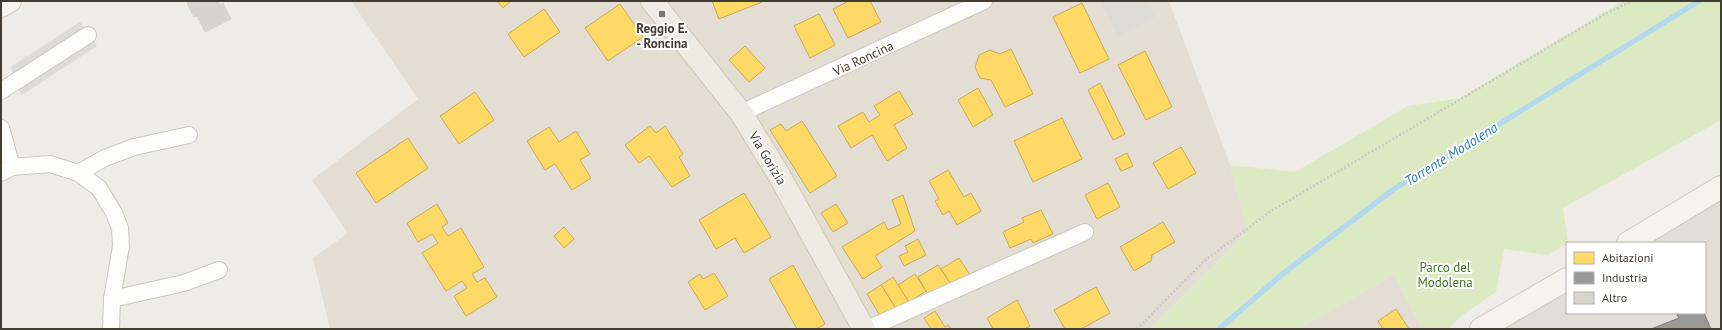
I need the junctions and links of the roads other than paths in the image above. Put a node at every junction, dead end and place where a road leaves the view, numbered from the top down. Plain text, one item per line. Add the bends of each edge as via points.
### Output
1 (10, 1) edge
2 (652, 1) edge
3 (984, 1) edge
4 (1, 6) edge
5 (88, 35) dead end
6 (1, 91) edge
7 (741, 114) junction
8 (1, 128) edge
9 (189, 135) dead end
10 (6, 170) edge
11 (78, 173) junction
12 (1721, 188) edge
13 (1085, 232) dead end
14 (1630, 242) edge
15 (219, 270) dead end
16 (1566, 280) edge
17 (112, 299) junction
18 (111, 329) edge
19 (864, 329) edge
20 (867, 329) edge
21 (1481, 329) edge

1 - 4 street
2 - 7 main road, Via Gorizia
3 - 7 street, Via Roncina
5 - 6 street
7 - 19 main road, Via Gorizia via 779,175
8 - 10 street
9 - 11 street via 134,147 105,158
10 - 11 street via 50,164
11 - 17 street via 99,188 120,228 121,246
12 - 14 street
13 - 20 street
15 - 17 street via 184,283
16 - 21 street
17 - 18 street

